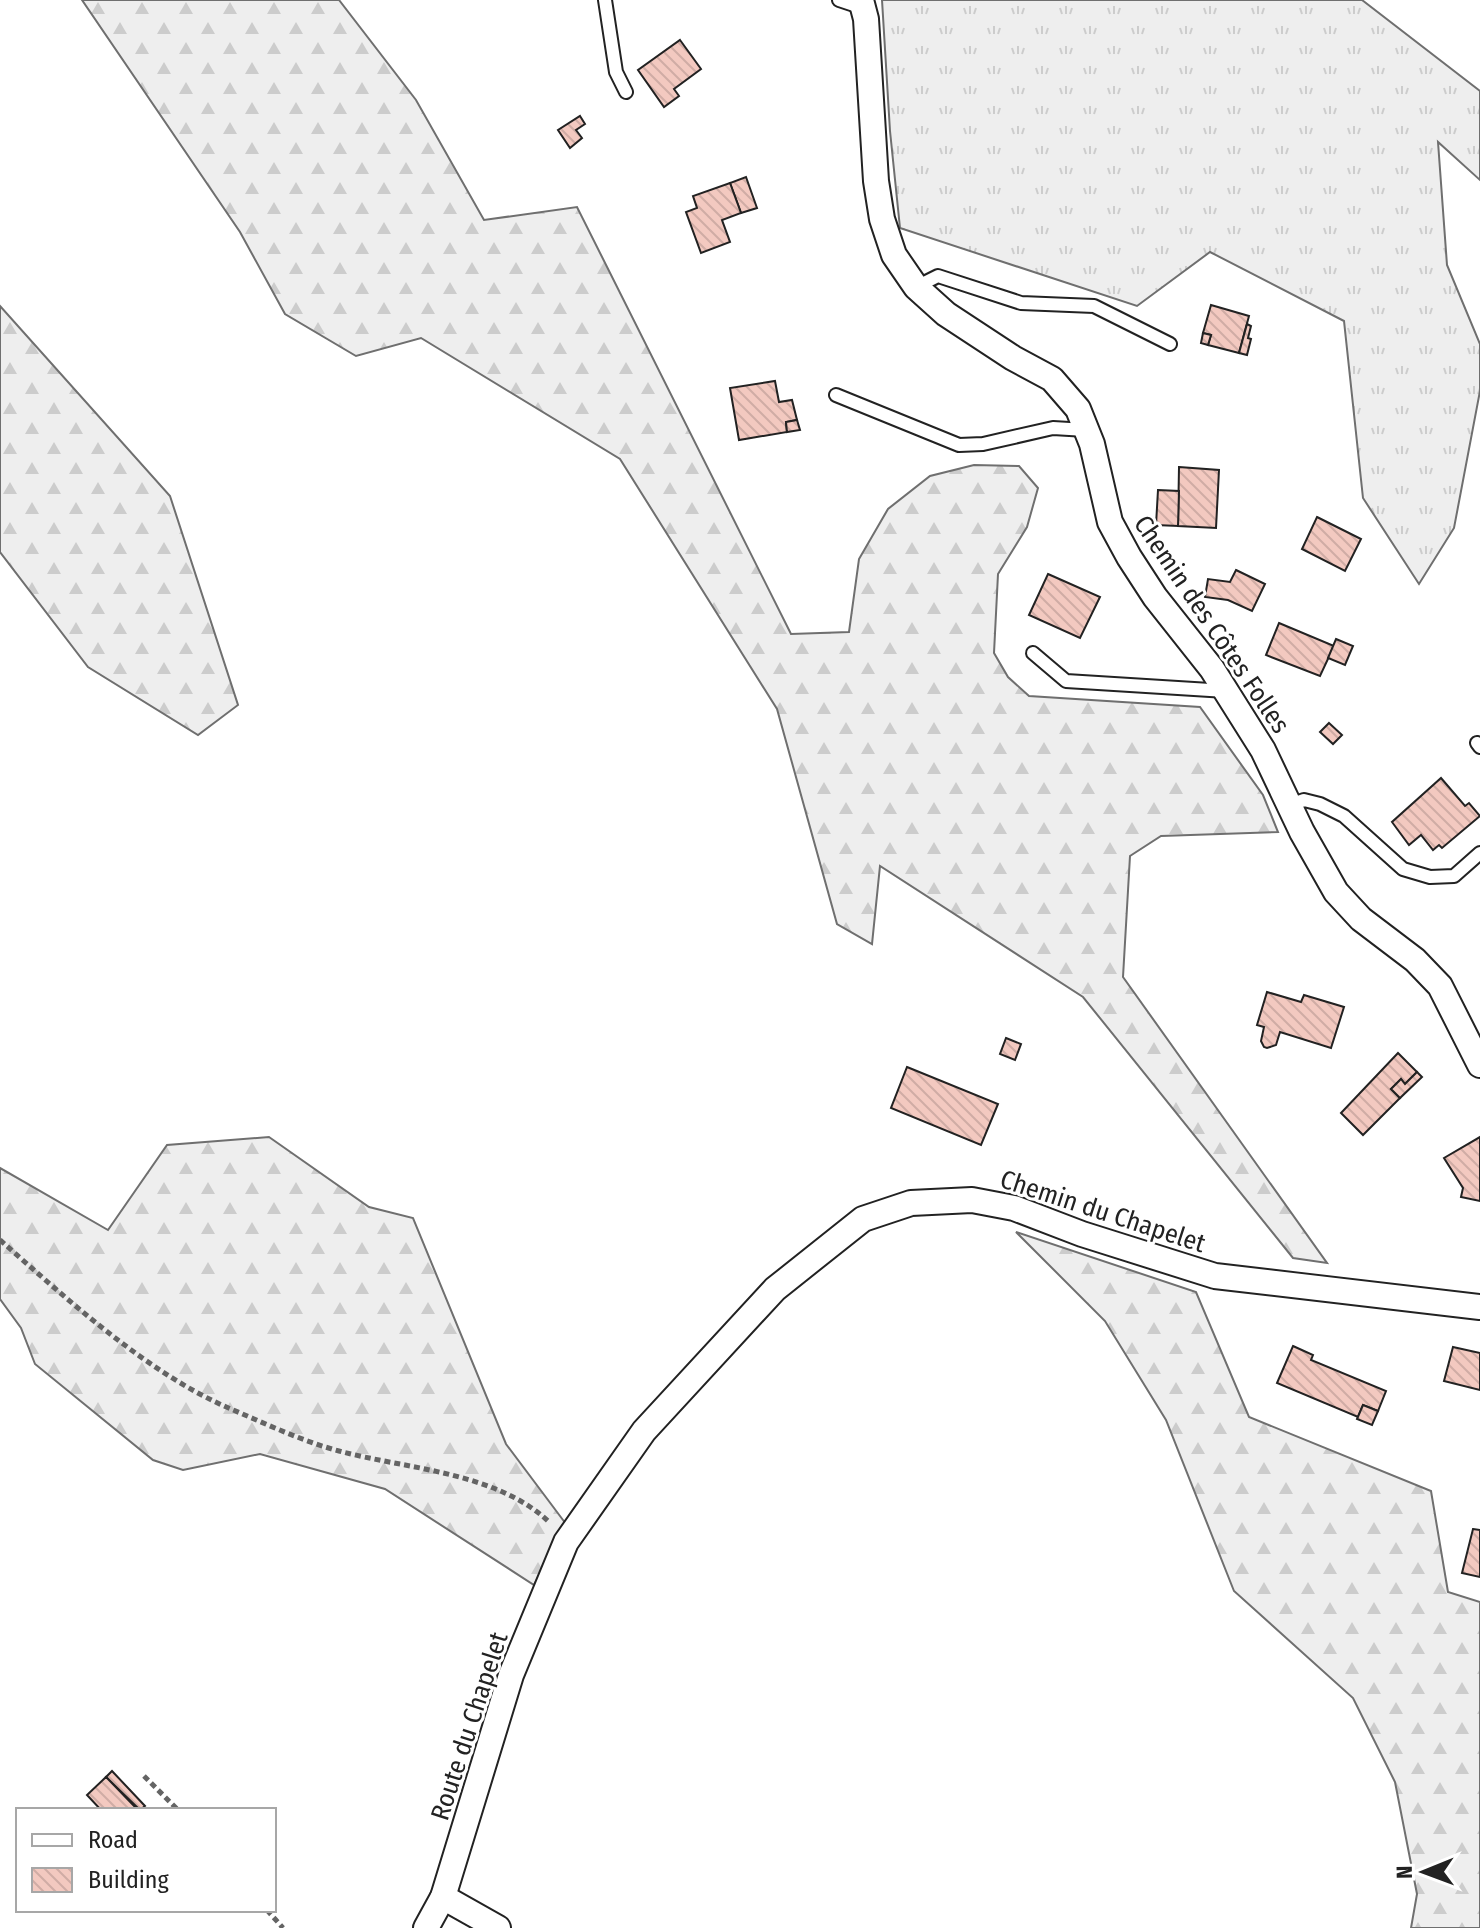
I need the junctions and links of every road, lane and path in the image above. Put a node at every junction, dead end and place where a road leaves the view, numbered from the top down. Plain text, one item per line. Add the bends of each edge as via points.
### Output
1 (605, 0) edge
2 (839, 0) edge
3 (862, 4) edge
4 (626, 92) dead end
5 (916, 287) junction
6 (1170, 344) dead end
7 (836, 395) dead end
8 (1086, 430) junction
9 (1033, 653) dead end
10 (1226, 691) junction
11 (1290, 805) junction
12 (1480, 853) edge
13 (1480, 1065) edge
14 (0, 1240) edge
15 (1480, 1307) edge
16 (566, 1542) junction
17 (144, 1776) dead end
18 (176, 1808) edge
19 (443, 1897) junction
20 (269, 1912) edge
21 (283, 1928) edge
22 (426, 1928) edge
23 (498, 1928) edge

1 - 4 lane via 616,72
2 - 3 lane
3 - 5 street, Chemin des Côtes Folles via 882,219 894,255
5 - 6 lane via 938,276 1021,303 1094,306
5 - 8 street, Chemin des Côtes Folles via 946,314 1052,379 1078,409
7 - 8 lane via 959,445 1053,428
8 - 10 street, Chemin des Côtes Folles via 1110,522 1155,597
9 - 10 lane via 1066,681
10 - 11 street, Chemin des Côtes Folles
11 - 12 lane via 1304,800 1344,816 1403,869 1430,877 1454,876
11 - 13 street, Chemin des Côtes Folles via 1336,892 1440,986
14 - 16 path via 183,1385 336,1450 501,1490 546,1520
15 - 16 street, Chemin du Chapelet via 1215,1276 1014,1208 972,1200 911,1203 863,1219 775,1289 644,1431
16 - 19 street, Route du Chapelet via 511,1675
17 - 18 path
19 - 22 street, Route du Chapelet
19 - 23 street
20 - 21 path

